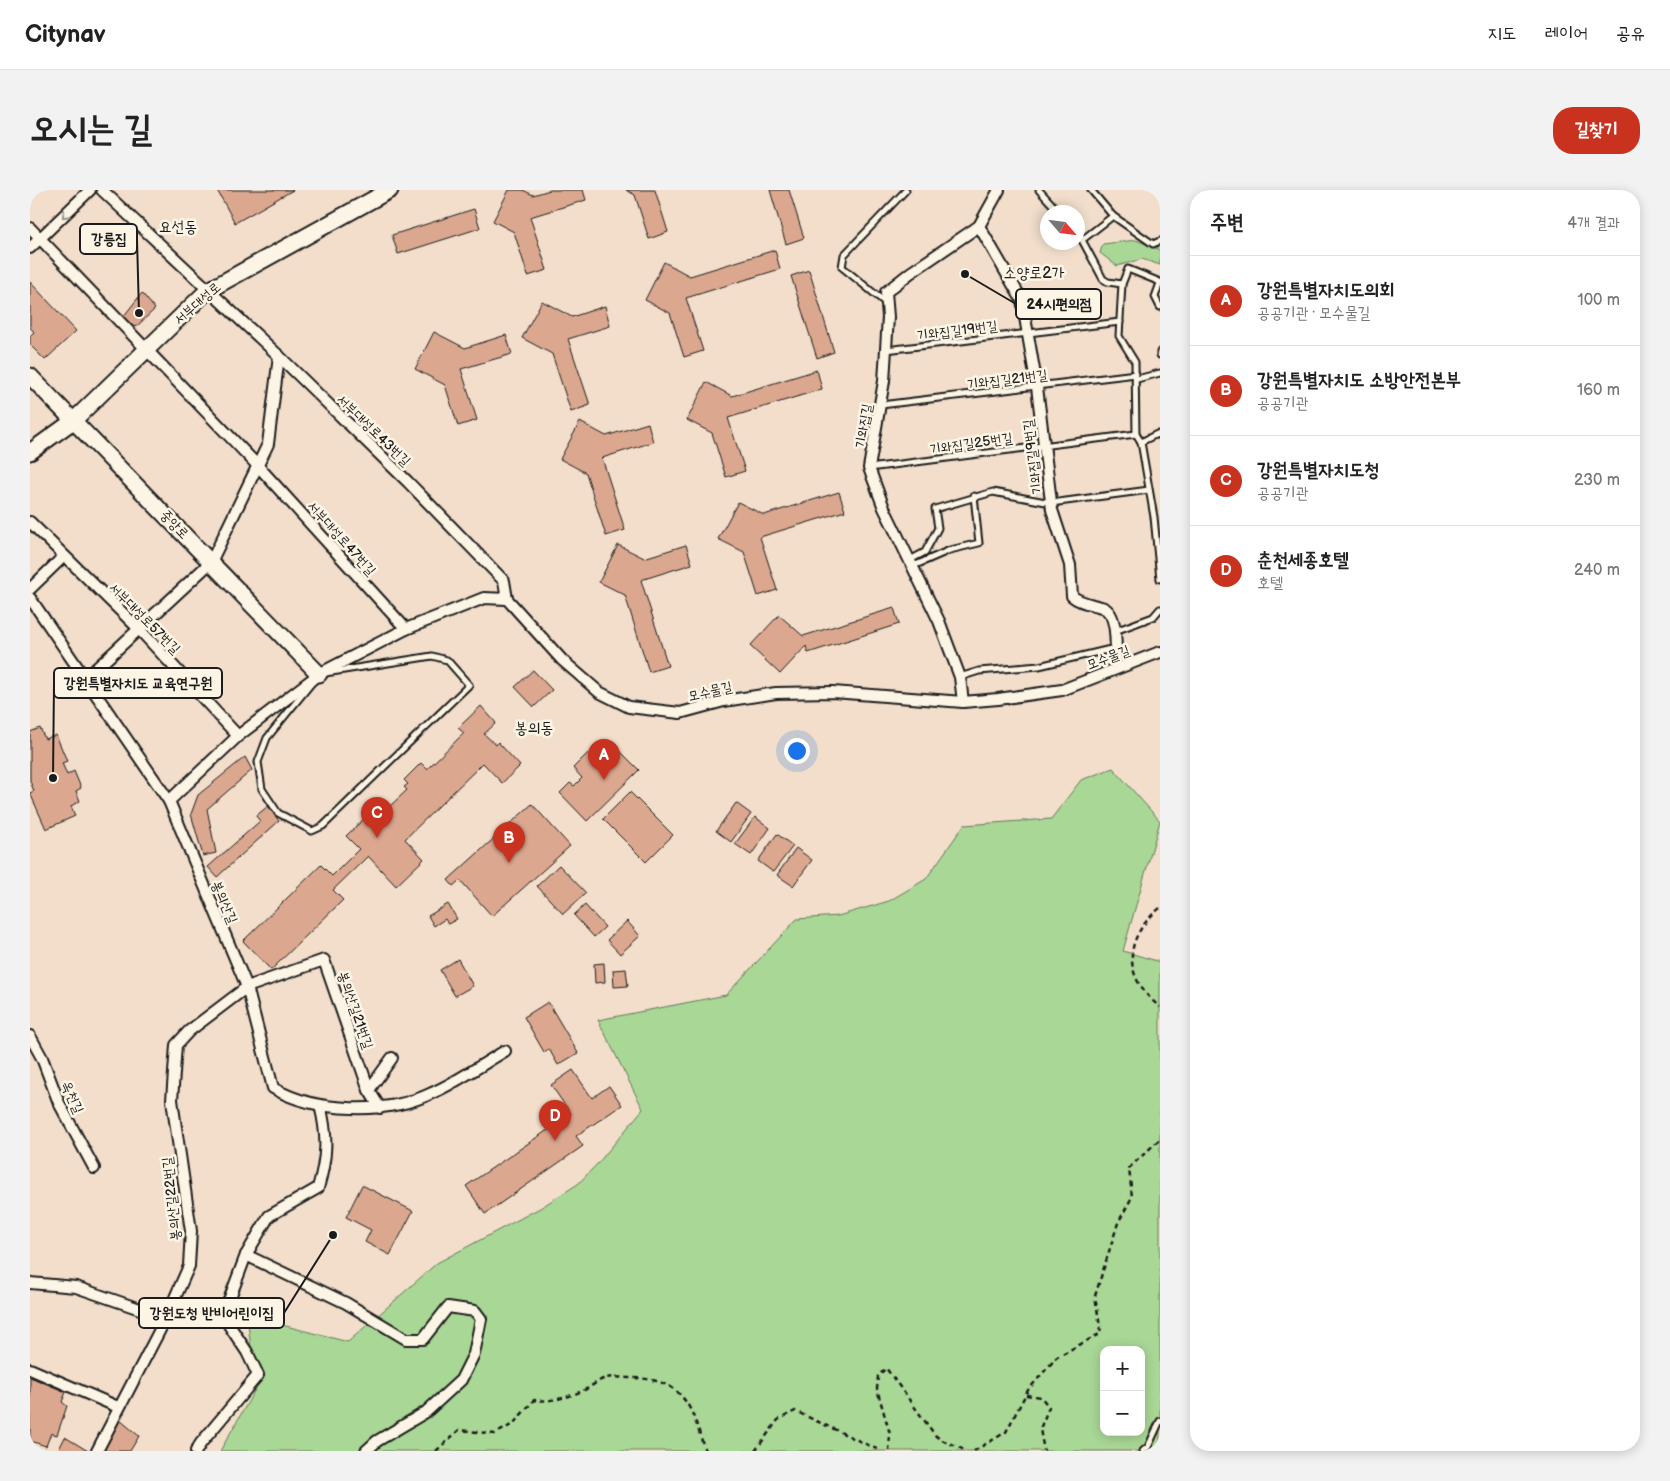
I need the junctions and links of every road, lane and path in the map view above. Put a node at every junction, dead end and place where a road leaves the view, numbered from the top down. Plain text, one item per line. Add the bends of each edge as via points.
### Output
1 (90, 190) edge
2 (102, 190) edge
3 (390, 190) edge
4 (906, 190) edge
5 (999, 190) edge
6 (1039, 190) edge
7 (1091, 190) edge
8 (1052, 205) edge
9 (1113, 216) junction
10 (979, 226) junction
11 (30, 228) edge
12 (1085, 238) edge
13 (40, 239) junction
14 (1160, 241) edge
15 (1085, 246) edge
16 (30, 248) edge
17 (1160, 282) edge
18 (1122, 284) junction
19 (208, 291) junction
20 (887, 305) junction
21 (1160, 307) edge
22 (1120, 322) junction
23 (1029, 332) junction
24 (147, 350) junction
25 (886, 350) junction
26 (279, 356) junction
27 (1160, 373) edge
28 (30, 376) edge
29 (1137, 376) junction
30 (1037, 386) junction
31 (881, 405) junction
32 (73, 421) junction
33 (1136, 434) junction
34 (1160, 436) edge
35 (1141, 442) junction
36 (1044, 445) junction
37 (30, 452) edge
38 (258, 466) junction
39 (869, 468) junction
40 (1148, 490) junction
41 (974, 496) junction
42 (1051, 503) junction
43 (30, 522) edge
44 (63, 556) junction
45 (211, 562) junction
46 (910, 564) junction
47 (1160, 579) edge
48 (30, 589) edge
49 (30, 598) edge
50 (507, 599) junction
51 (1160, 609) edge
52 (139, 629) junction
53 (406, 629) junction
54 (1115, 632) junction
55 (1115, 648) junction
56 (1160, 652) edge
57 (1116, 668) junction
58 (319, 674) junction
59 (960, 677) junction
60 (85, 679) junction
61 (963, 702) junction
62 (238, 736) junction
63 (169, 801) junction
64 (1160, 908) edge
65 (247, 987) junction
66 (1160, 1007) edge
67 (30, 1036) edge
68 (505, 1050) dead end
69 (392, 1058) dead end
70 (368, 1090) junction
71 (320, 1106) junction
72 (385, 1107) junction
73 (1160, 1139) edge
74 (94, 1168) dead end
75 (246, 1255) junction
76 (30, 1283) edge
77 (166, 1318) junction
78 (30, 1369) edge
79 (1026, 1395) junction
80 (118, 1407) junction
81 (1160, 1421) edge
82 (97, 1451) edge
83 (196, 1451) edge
84 (366, 1451) edge
85 (436, 1451) edge
86 (705, 1451) edge
87 (755, 1451) edge
88 (881, 1451) edge
89 (889, 1451) edge
90 (965, 1451) edge
91 (974, 1451) edge
92 (1044, 1451) edge
93 (1143, 1451) edge

1 -> 13 street
2 - 19 street, 서부대성로43번길
3 - 19 street, 서부대성로
4 - 20 lane via 844,255 842,267
5 - 10 street, 기와집길
6 - 8 lane
7 - 9 lane
9 - 12 lane
9 - 14 lane via 1153,244
10 - 20 street, 기와집길 via 886,292
10 - 23 street, 기와집길9번길 via 1022,300
11 - 13 street, 서부대성로47번길
13 - 16 street
13 - 24 street, 서부대성로47번길
15 - 18 lane via 1103,279
17 - 18 lane via 1128,269
17 - 21 lane via 1155,297
18 - 22 lane
19 - 24 street, 서부대성로
19 - 26 street, 서부대성로43번길
20 - 25 street, 기와집길
22 - 23 lane, 기와집길19번길
22 - 29 lane via 1119,336 1135,362
23 - 25 lane, 기와집길19번길
23 - 30 street, 기와집길9번길
24 - 32 street, 서부대성로
24 - 38 street, 서부대성로47번길
25 - 31 street, 기와집길
26 - 38 street via 268,444
26 - 50 street, 서부대성로43번길 via 504,581
27 - 29 lane, 기와집길21번길
28 - 32 street, 중앙로
29 - 30 lane, 기와집길21번길
29 - 33 lane
30 - 31 lane, 기와집길21번길
30 - 36 street, 기와집길9번길
31 - 39 street, 기와집길
32 - 37 street, 서부대성로
32 - 45 street, 중앙로
33 - 35 lane
33 - 36 lane, 기와집길25번길
34 - 35 lane via 1157,434
35 - 40 lane
36 - 39 lane, 기와집길25번길
36 - 42 street, 기와집길9번길
38 - 45 street
38 - 53 street, 서부대성로47번길
39 - 46 street, 기와집길
40 - 42 lane
40 - 47 lane
41 - 42 lane via 993,492
41 - 46 lane via 935,509 938,528 925,552
41 - 46 lane via 979,543
42 - 54 street, 기와집길9번길 via 1070,564 1072,596 1077,601 1107,608 1113,617
43 - 44 street, 서부대성로57번길
44 - 48 street
44 - 52 street, 서부대성로57번길
45 - 52 street
45 - 58 street, 중앙로
46 - 59 street, 기와집길 via 939,622
49 - 60 street, 봉의산길
50 - 53 street via 484,598
50 - 61 street, 모수물길 via 562,660 599,692 629,707 680,713 724,701 776,693 833,692
51 - 54 lane via 1153,617
52 - 60 street
52 - 62 street, 서부대성로57번길
53 - 58 street
54 - 55 street, 기와집길9번길
55 - 57 street, 기와집길9번길
55 - 59 lane via 1039,666 979,671
56 - 57 street, 모수물길
57 - 61 street, 모수물길 via 1062,690
58 - 58 lane via 267,738 258,762 262,789 278,813 312,831 323,826 469,685 447,660 432,656
58 - 62 street
59 - 61 street, 기와집길
60 - 63 street, 봉의산길
62 - 63 street
63 - 65 street, 봉의산길
64 - 66 path via 1140,929 1131,961 1135,978
65 - 70 street, 봉의산길21번길 via 324,960
65 - 71 street, 봉의산길 via 273,1088
65 - 77 street, 봉의산길22번길 via 189,1030 176,1045 172,1100 190,1231 189,1266
67 - 74 street, 옥천길
68 - 72 street, 봉의산길 via 432,1094
69 - 70 street, 봉의산길21번길
70 - 72 street, 봉의산길21번길
71 - 72 street, 봉의산길
71 - 75 street via 325,1126 326,1159 318,1188 270,1216
73 - 79 path via 1129,1168 1132,1196 1118,1223 1095,1296 1101,1333 1057,1356
75 - 83 street via 223,1316 258,1374
75 - 84 street via 346,1303 406,1339 423,1339 448,1307 475,1310 481,1319 474,1354 461,1380 426,1412
76 - 77 street via 76,1287
77 - 80 street, 봉의산길22번길
78 - 80 street
79 - 91 path via 1006,1432
79 - 92 path via 1041,1397 1049,1407 1040,1429
80 - 82 street, 봉의산길22번길
81 - 93 lane
85 - 86 path via 459,1430 495,1434 513,1424 534,1400 548,1402 581,1392 605,1378 621,1378 665,1383 678,1391 693,1413
87 - 88 path via 778,1420 795,1411
89 - 90 path via 890,1434 877,1389 878,1376 886,1368 935,1435

